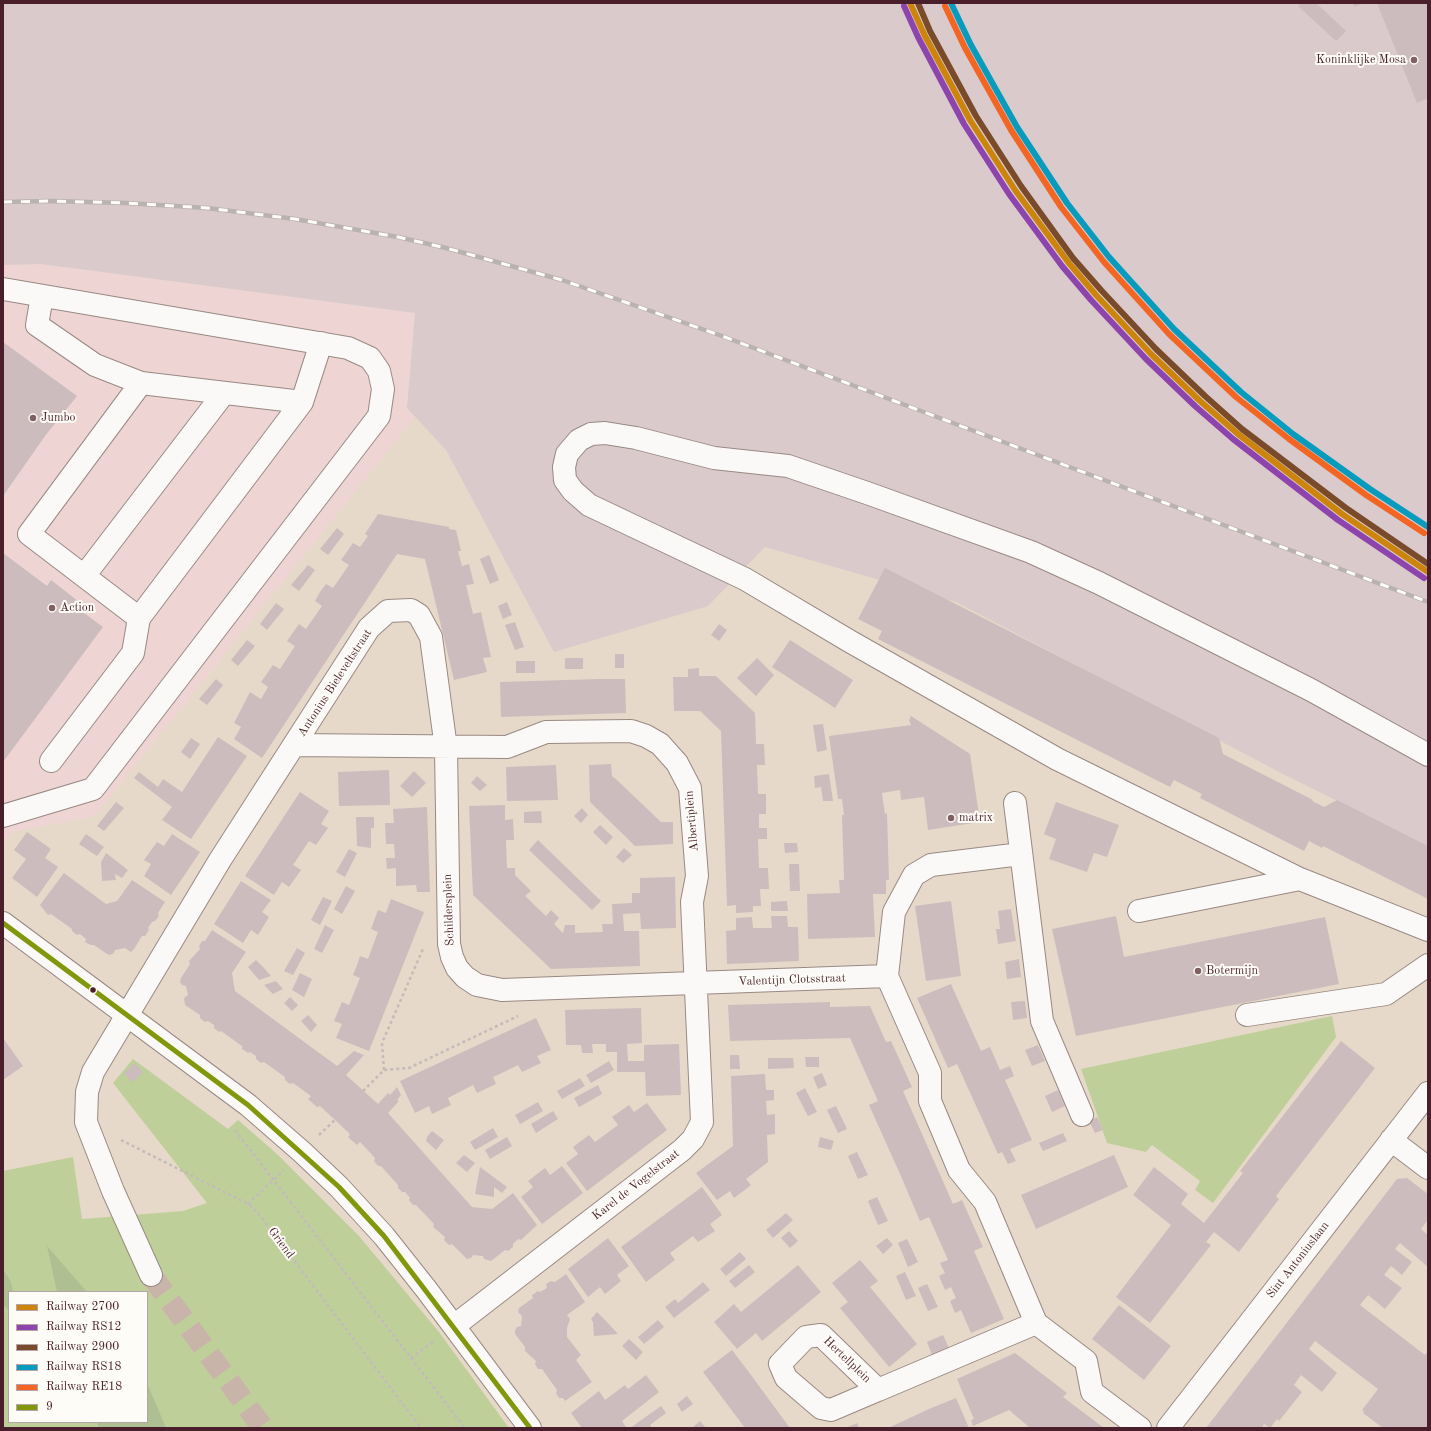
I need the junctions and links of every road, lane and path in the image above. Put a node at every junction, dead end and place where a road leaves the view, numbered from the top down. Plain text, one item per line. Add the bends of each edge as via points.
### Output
1 (3, 289) edge
2 (42, 296) junction
3 (321, 343) junction
4 (140, 383) junction
5 (224, 393) junction
6 (302, 402) junction
7 (84, 576) junction
8 (139, 618) junction
9 (295, 745) junction
10 (446, 748) junction
11 (1428, 754) edge
12 (50, 761) dead end
13 (1015, 803) dead end
14 (3, 816) edge
15 (1021, 854) junction
16 (1300, 879) junction
17 (1139, 911) dead end
18 (3, 923) edge
19 (1428, 930) edge
20 (450, 944) junction
21 (1428, 964) edge
22 (888, 976) junction
23 (696, 984) junction
24 (521, 990) junction
25 (126, 1014) junction
26 (1247, 1015) dead end
27 (384, 1070) junction
28 (364, 1091) dead end
29 (1428, 1093) edge
30 (1082, 1115) dead end
31 (86, 1122) junction
32 (231, 1125) dead end
33 (1391, 1140) junction
34 (302, 1152) junction
35 (1428, 1168) edge
36 (274, 1180) junction
37 (248, 1204) junction
38 (151, 1275) tunnel mouth
39 (1036, 1323) junction
40 (454, 1326) junction
41 (878, 1390) dead end
42 (422, 1428) edge
43 (465, 1428) edge
44 (530, 1428) edge
45 (1140, 1428) edge
46 (1168, 1428) edge

1 - 2 street
2 - 3 street
2 - 4 street via 37,325 95,365
3 - 6 street
3 - 14 street via 348,348 370,358 380,371 383,389 379,416 93,789
4 - 5 street
4 - 7 street via 29,534
5 - 6 street
5 - 7 street
6 - 8 street
7 - 8 street
8 - 12 street via 133,653
9 - 10 street, Antonius Bieleveltstraat
9 - 10 street, Antonius Bieleveltstraat via 369,628 388,611 400,609 411,610 419,615 430,636
9 - 25 street, Antonius Bieleveltstraat via 220,860
10 - 20 street, Schildersplein
10 - 23 street, Albertiplein via 507,747 546,732 631,731 660,744 677,763 690,788 697,876 692,902
11 - 16 street via 1311,690 1099,583 1031,552 910,508 788,466 714,458 636,438 605,433 591,434 579,440 570,449 564,467 565,480 589,505 745,579 1057,759
13 - 15 street
15 - 22 street via 931,865 914,875 894,912
15 - 30 street via 1042,1021
16 - 17 street
16 - 19 street
18 - 25 street
20 - 24 street, Schildersplein via 457,968 477,985
20 - 27 path via 423,949 382,1043
21 - 26 street via 1386,994
22 - 23 street, Valentijn Clotsstraat
22 - 39 street via 930,1073 930,1101 959,1170 985,1202
23 - 24 street, Schildersplein
23 - 40 street, Karel de Vogelstraat via 702,1122 693,1139
24 - 27 path via 521,1014 409,1068
25 - 31 street via 93,1072 87,1092
25 - 34 street via 248,1105
27 - 28 path
29 - 33 street, Sint Antoniuslaan
31 - 37 path, Griend
31 - 38 street via 113,1191
32 - 36 path
33 - 35 street
33 - 46 street, Sint Antoniuslaan
34 - 36 path
34 - 40 street via 359,1208
36 - 37 path
36 - 43 path
37 - 42 path, Griend via 258,1213
39 - 41 street, Hertellplein
39 - 45 street via 1086,1360 1092,1392
40 - 44 street

